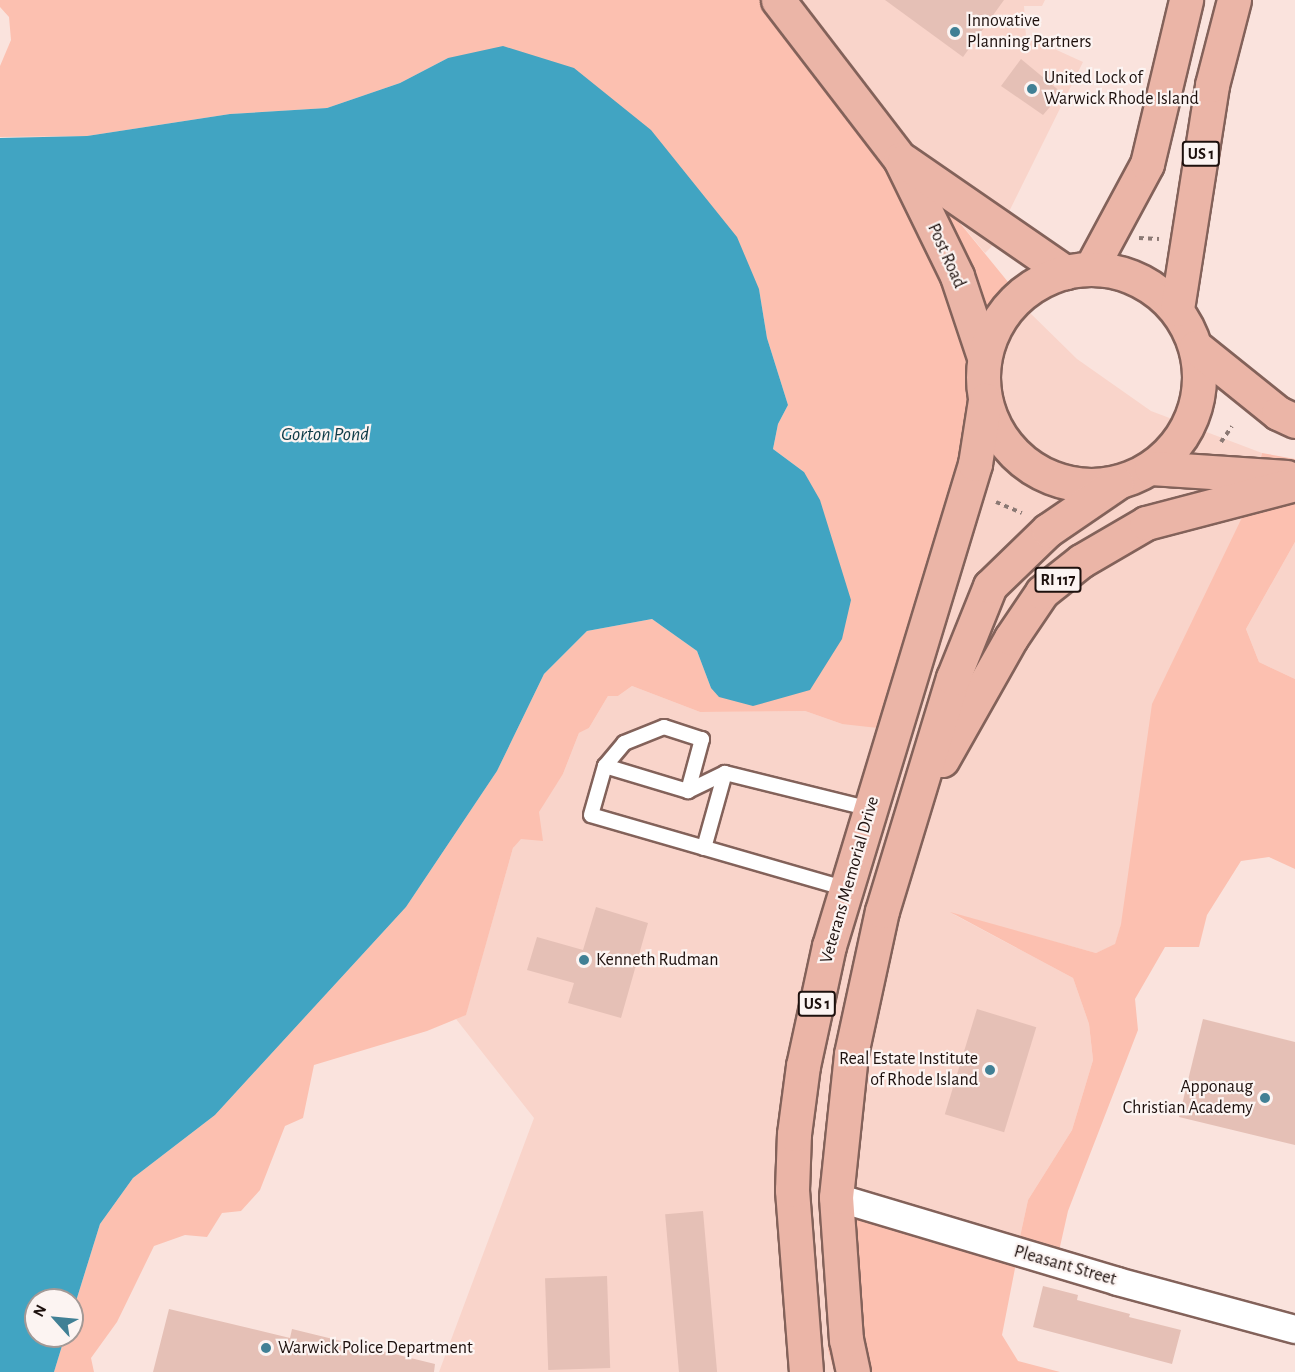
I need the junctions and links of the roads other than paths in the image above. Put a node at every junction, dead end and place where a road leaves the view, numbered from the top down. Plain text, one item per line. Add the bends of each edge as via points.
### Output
1 (1186, 0) edge
2 (1234, 0) edge
3 (792, 6) edge
4 (900, 159) junction
5 (1078, 270) junction
6 (1176, 309) junction
7 (1196, 347) junction
8 (984, 357) junction
9 (984, 400) junction
10 (1295, 420) edge
11 (1152, 468) junction
12 (1295, 477) edge
13 (1117, 483) junction
14 (1295, 484) edge
15 (605, 766) junction
16 (725, 774) junction
17 (688, 791) junction
18 (919, 797) junction
19 (871, 809) junction
20 (704, 848) junction
21 (846, 889) junction
22 (836, 1197) junction
23 (1295, 1329) edge
24 (806, 1372) edge
25 (853, 1372) edge

1 - 5 main road via 1146,164
2 - 6 main road, US 1 via 1212,85
3 - 4 main road, Post Road
4 - 5 main road, Post Road
4 - 8 main road, Post Road via 957,276
5 - 6 main road, Post Road via 1133,278 1153,287
5 - 8 main road, Post Road / US 1 via 1036,283 1012,303 994,328
6 - 7 main road, Post Road / US 1
7 - 10 main road via 1278,413
7 - 11 main road, Post Road / US 1 via 1200,381 1193,414 1176,444
8 - 9 main road, Post Road / US 1
9 - 13 main road, Post Road via 997,433 1019,459 1048,478 1082,486
9 - 19 main road, Veterans Memorial Drive / US 1 via 975,464
11 - 12 main road
11 - 13 main road, Post Road / US 1
13 - 18 main road, US 1 via 1048,530 990,586 953,678
14 - 18 main road, RI 117 via 1146,523 1081,561 1042,592
15 - 17 lane
15 - 17 lane via 624,743 664,727 702,739
15 - 20 lane via 591,815
16 - 17 lane
16 - 19 lane
16 - 20 lane
18 - 22 main road, US 1 via 882,912 851,1054
19 - 21 main road, Veterans Memorial Drive / US 1
20 - 21 lane
21 - 24 main road, Veterans Memorial Drive / US 1 via 829,946 803,1066 794,1134 793,1200
22 - 23 street, Pleasant Street via 1117,1281
22 - 25 main road, US 1 via 846,1340

